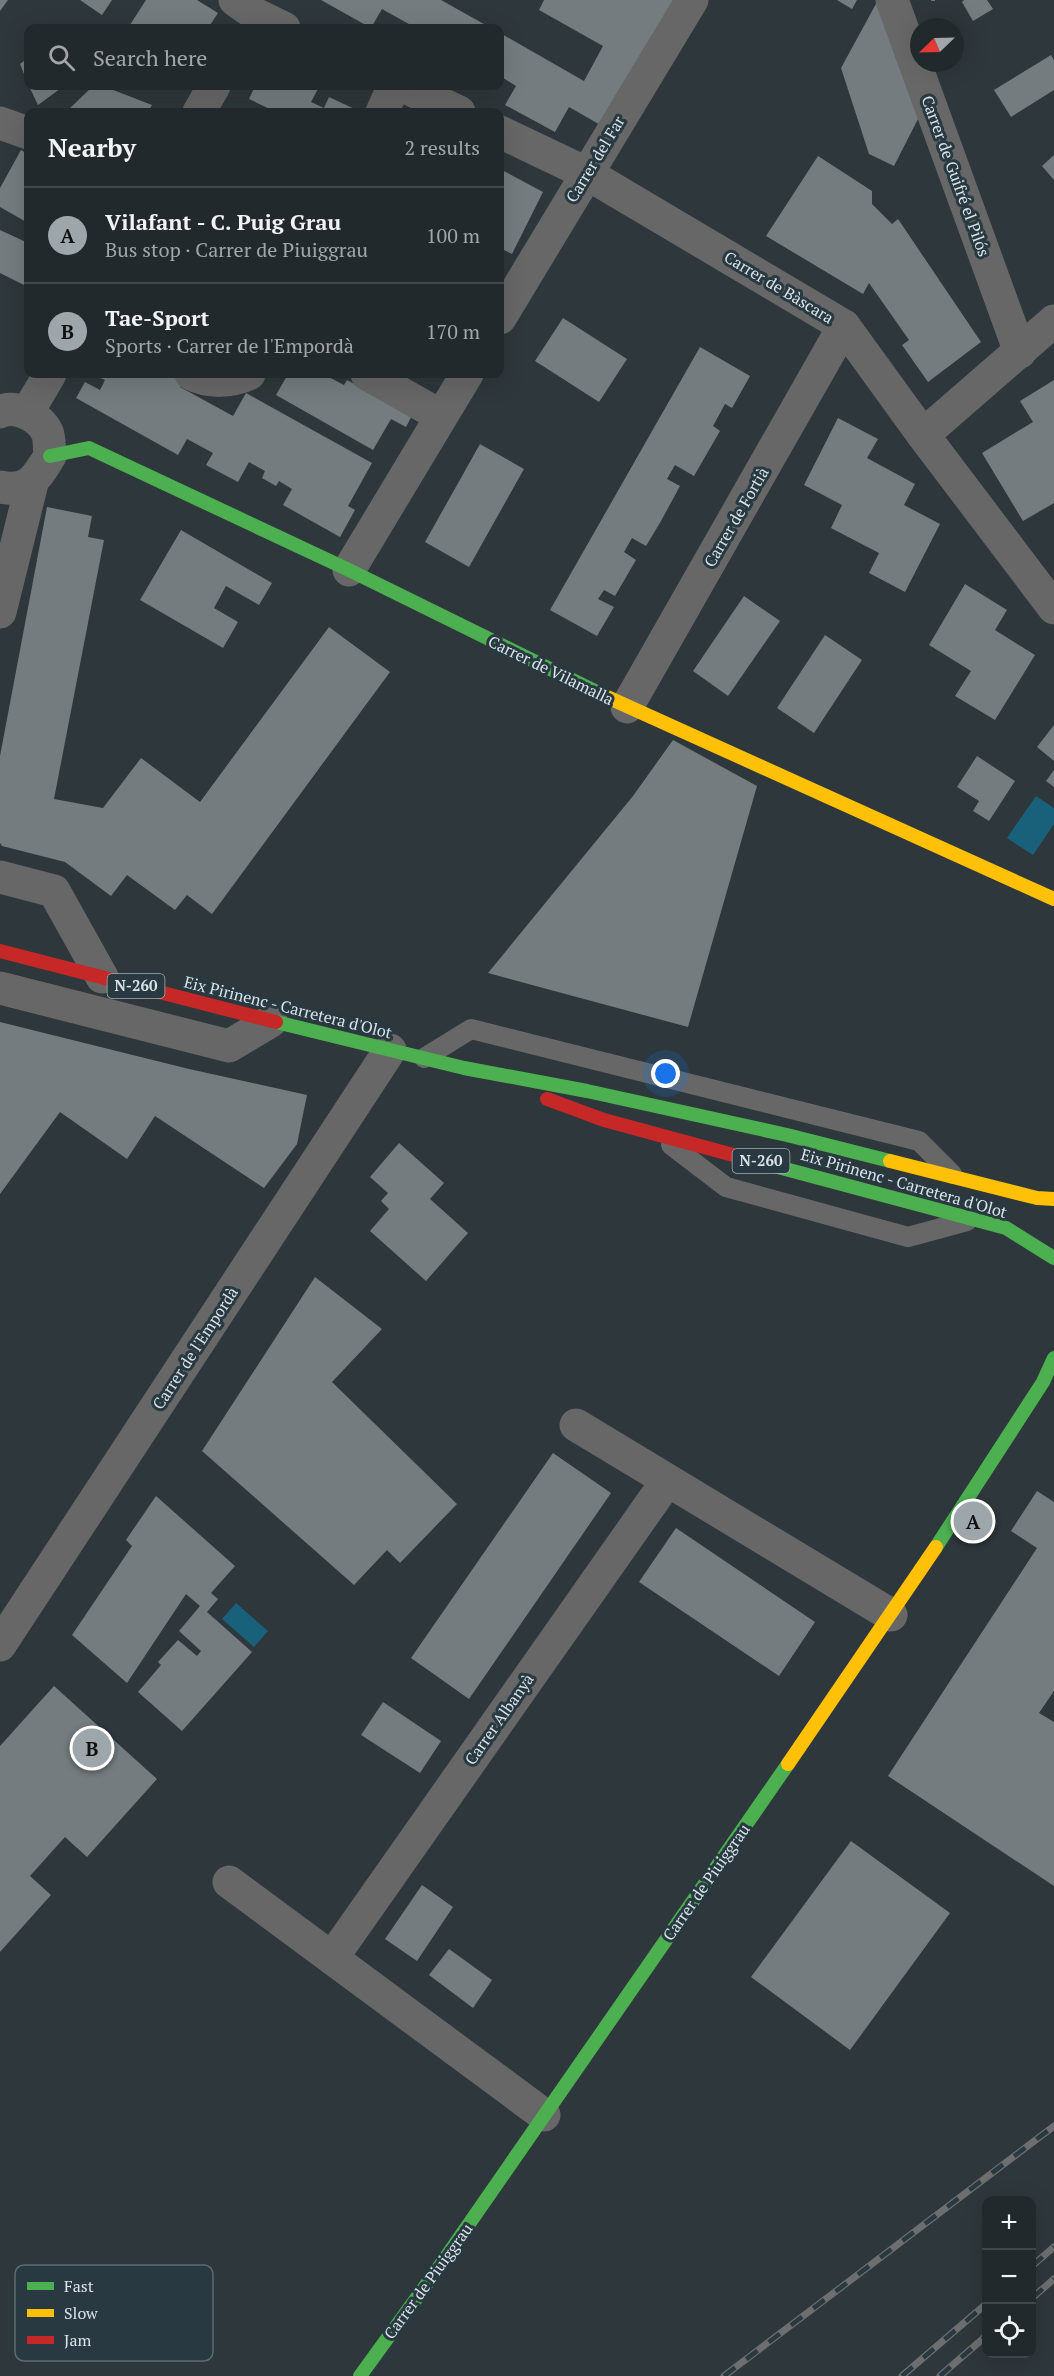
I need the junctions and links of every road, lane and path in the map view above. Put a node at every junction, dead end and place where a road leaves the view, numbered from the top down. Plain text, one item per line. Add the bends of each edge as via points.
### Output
1 (692, 0) edge
2 (892, 0) edge
3 (250, 11) edge
4 (276, 24) edge
5 (212, 90) edge
6 (392, 90) edge
7 (412, 90) edge
8 (201, 108) edge
9 (384, 108) edge
10 (450, 108) edge
11 (0, 123) edge
12 (24, 132) edge
13 (504, 134) edge
14 (586, 173) junction
15 (510, 277) edge
16 (504, 302) edge
17 (1054, 321) edge
18 (844, 326) junction
19 (1020, 352) junction
20 (45, 378) edge
21 (199, 378) edge
22 (240, 378) edge
23 (374, 378) edge
24 (464, 378) edge
25 (8, 410) edge
26 (441, 416) junction
27 (922, 435) junction
28 (50, 456) junction
29 (32, 483) junction
30 (0, 487) edge
31 (349, 570) junction
32 (1054, 608) edge
33 (0, 612) edge
34 (627, 707) junction
35 (0, 877) edge
36 (1054, 899) edge
37 (0, 951) edge
38 (102, 977) junction
39 (0, 988) edge
40 (271, 1021) junction
41 (390, 1050) junction
42 (424, 1058) junction
43 (464, 1068) junction
44 (657, 1134) junction
45 (956, 1178) junction
46 (1054, 1199) edge
47 (975, 1219) junction
48 (1054, 1258) edge
49 (1050, 1372) edge
50 (576, 1425) dead end
51 (667, 1480) junction
52 (891, 1616) junction
53 (0, 1646) edge
54 (229, 1882) dead end
55 (332, 1958) junction
56 (544, 2115) junction
57 (360, 2376) edge

1 - 14 street, Carrer del Far
2 - 19 street, Carrer de Guifré el Pilós
3 - 4 street
5 - 8 street
6 - 9 street
7 - 10 street
11 - 12 street
13 - 14 street, Carrer de Bàscara
14 - 15 street, Carrer del Far
14 - 18 street, Carrer de Bàscara
15 - 16 street, Carrer del Far
17 - 19 street
18 - 27 street, Carrer de Bàscara
18 - 34 street, Carrer de Fortià
19 - 27 street
20 - 25 street
21 - 22 street
23 - 26 street
24 - 26 street
25 - 28 street via 46,430
26 - 31 street
27 - 32 street, Carrer de Bàscara
28 - 29 street
28 - 31 street, Carrer de Vilamalla via 89,448
29 - 30 street via 13,490
29 - 33 street
31 - 34 street, Carrer de Vilamalla
34 - 36 street, Carrer de Vilamalla
35 - 38 street via 54,891
37 - 38 street, Eix Pirinenc - Carretera d'Olot / N-260
38 - 40 street, Eix Pirinenc - Carretera d'Olot / N-260
39 - 40 street via 229,1046
40 - 41 street, Eix Pirinenc - Carretera d'Olot / N-260
41 - 42 street, Eix Pirinenc - Carretera d'Olot / N-260
41 - 53 street, Carrer de l'Empordà
42 - 43 street, Eix Pirinenc - Carretera d'Olot / N-260
42 - 45 lane via 471,1029 920,1141
43 - 44 street, Eix Pirinenc - Carretera d'Olot / N-260 via 604,1120
43 - 45 street, Eix Pirinenc - Carretera d'Olot / N-260 via 707,1117
44 - 47 street, Eix Pirinenc - Carretera d'Olot / N-260
44 - 47 lane via 726,1187 908,1237
45 - 46 street, Eix Pirinenc - Carretera d'Olot / N-260
47 - 48 street, Eix Pirinenc - Carretera d'Olot / N-260 via 1006,1228
49 - 52 street, Carrer de Piuiggrau
50 - 51 street
51 - 52 street
51 - 55 street, Carrer Albanyà
52 - 56 street, Carrer de Piuiggrau
54 - 55 street
55 - 56 street
56 - 57 street, Carrer de Piuiggrau

